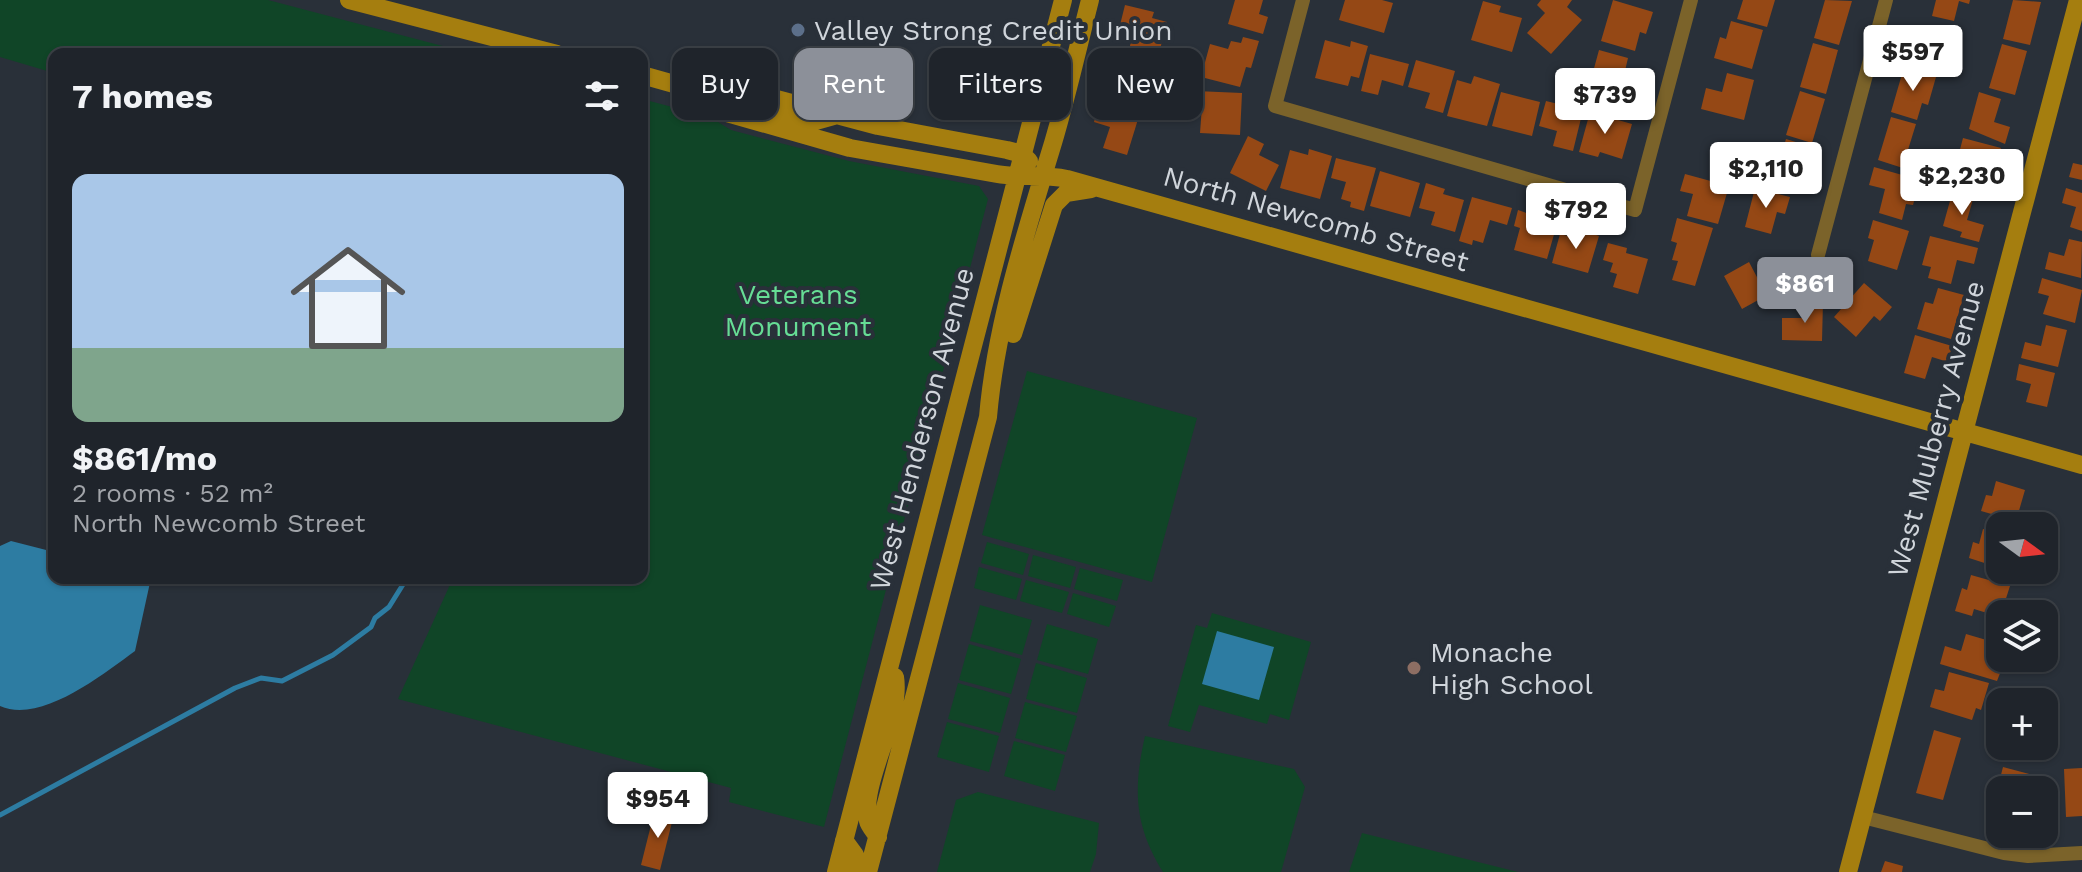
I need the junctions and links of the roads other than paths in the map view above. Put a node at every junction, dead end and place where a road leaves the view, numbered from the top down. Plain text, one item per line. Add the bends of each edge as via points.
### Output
1 (349, 0) edge
2 (1063, 0) edge
3 (1090, 0) edge
4 (1303, 0) edge
5 (1691, 0) edge
6 (1886, 0) edge
7 (2078, 0) edge
8 (534, 48) edge
9 (648, 77) edge
10 (672, 83) edge
11 (749, 120) edge
12 (861, 120) edge
13 (1022, 154) junction
14 (1042, 174) junction
15 (1017, 177) junction
16 (1104, 189) junction
17 (1818, 255) dead end
18 (988, 417) junction
19 (1964, 431) junction
20 (2082, 465) edge
21 (891, 659) junction
22 (1863, 817) junction
23 (878, 837) junction
24 (844, 840) junction
25 (2082, 853) edge
26 (836, 872) edge
27 (854, 872) edge
28 (868, 872) edge
29 (1848, 872) edge

1 - 8 main road
2 - 13 main road, West Henderson Avenue
3 - 14 main road, West Henderson Avenue
4 - 5 street via 1275,106 1635,210
6 - 17 street
7 - 19 main road, West Mulberry Avenue
9 - 10 main road, North Newcomb Street
11 - 15 main road, North Newcomb Street via 850,148
12 - 13 main road, North Newcomb Street
13 - 14 main road
13 - 15 main road, West Henderson Avenue
14 - 15 main road, North Newcomb Street
14 - 16 main road, North Newcomb Street
14 - 18 main road, West Henderson Avenue via 992,376
15 - 21 main road, West Henderson Avenue
16 - 18 main road via 1066,193 1054,205
16 - 19 main road, North Newcomb Street
18 - 23 main road, West Henderson Avenue
19 - 20 main road, North Newcomb Street
19 - 22 main road, West Mulberry Avenue
21 - 23 main road via 896,683 868,821
21 - 24 main road, West Henderson Avenue
22 - 25 street via 2004,853
22 - 29 main road, West Mulberry Avenue
23 - 28 main road, West Henderson Avenue
24 - 26 main road, West Henderson Avenue
24 - 27 main road via 855,855

